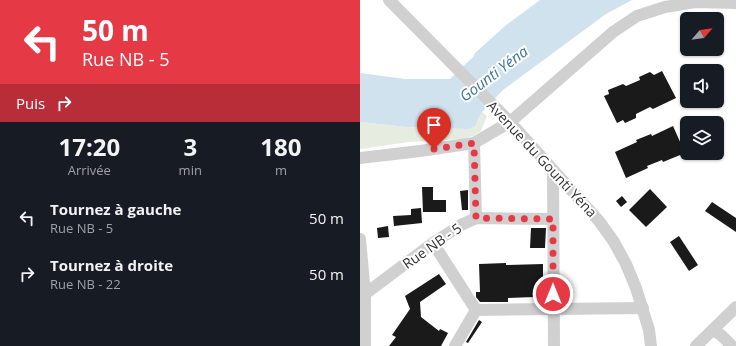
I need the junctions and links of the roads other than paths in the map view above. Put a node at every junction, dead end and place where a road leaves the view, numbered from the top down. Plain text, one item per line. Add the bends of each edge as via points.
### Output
1 (389, 0) edge
2 (736, 3) edge
3 (510, 122) junction
4 (474, 143) junction
5 (360, 158) edge
6 (553, 171) junction
7 (476, 218) junction
8 (553, 219) junction
9 (360, 239) edge
10 (433, 243) junction
11 (365, 294) junction
12 (736, 307) edge
13 (643, 308) junction
14 (476, 310) junction
15 (553, 310) junction
16 (712, 330) junction
17 (366, 345) edge
18 (455, 346) edge
19 (554, 346) edge
20 (651, 346) edge
21 (696, 346) edge
22 (732, 346) edge

1 - 3 street, Avenue du Gounti Yéna
2 - 3 street via 695,2 665,6 637,16 613,32
3 - 4 street
3 - 6 street, Avenue du Gounti Yéna
4 - 5 street
4 - 7 street
6 - 8 street
6 - 13 street, Avenue du Gounti Yéna via 599,221 614,242 626,264
7 - 8 street, Rue NB - 5
7 - 10 street, Rue NB - 5
8 - 15 street
9 - 11 street
10 - 11 street, Rue NB - 5
10 - 14 street
11 - 17 street
12 - 16 street
13 - 15 street
13 - 20 street, Avenue du Gounti Yéna
14 - 15 street
14 - 18 street
15 - 19 street
16 - 21 street
16 - 22 street

